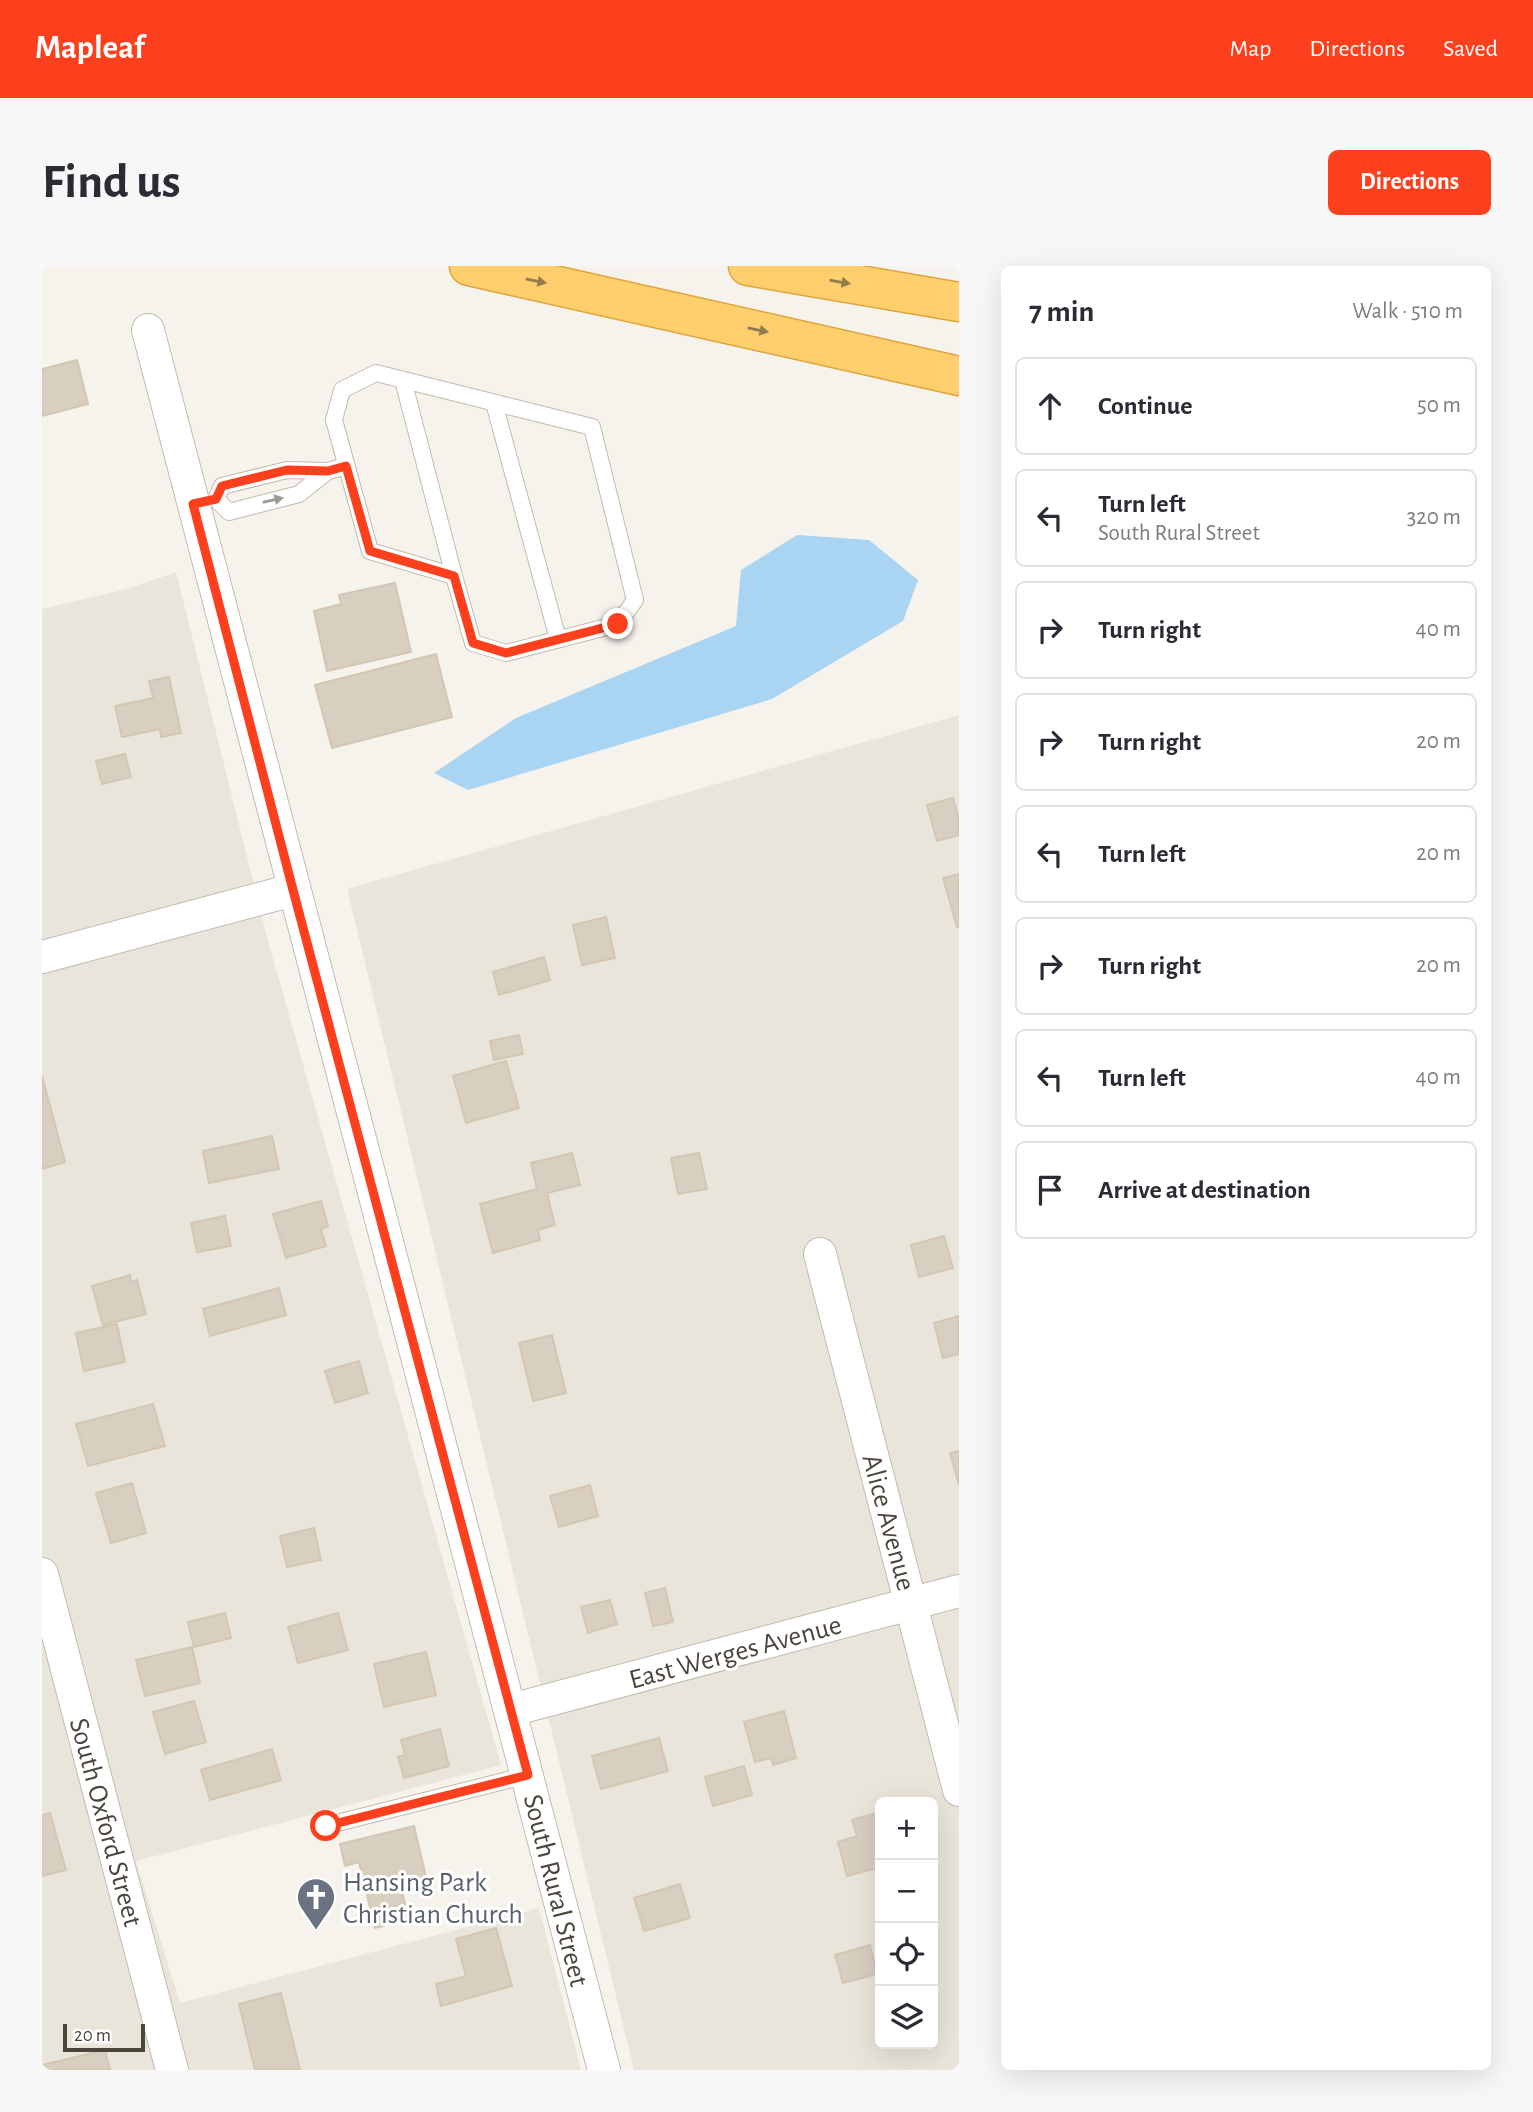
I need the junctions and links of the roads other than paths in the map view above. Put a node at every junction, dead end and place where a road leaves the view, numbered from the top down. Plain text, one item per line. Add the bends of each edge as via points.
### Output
1 (469, 266) edge
2 (748, 266) edge
3 (959, 302) edge
4 (148, 330) dead end
5 (959, 376) edge
6 (403, 380) junction
7 (494, 403) junction
8 (346, 466) junction
9 (328, 471) junction
10 (205, 502) junction
11 (454, 576) junction
12 (558, 639) junction
13 (293, 890) junction
14 (42, 957) edge
15 (820, 1254) dead end
16 (42, 1574) edge
17 (959, 1591) edge
18 (911, 1604) junction
19 (511, 1710) junction
20 (528, 1775) junction
21 (959, 1790) edge
22 (326, 1826) dead end
23 (172, 2070) edge
24 (604, 2070) edge

1 -> 5 highway
2 -> 3 highway
4 - 10 street, South Rural Street
6 - 7 lane
6 - 8 lane via 376,373 341,390 334,420
6 - 11 lane
7 - 12 lane
7 - 12 lane via 592,428 635,600 618,624
8 - 9 lane
8 - 11 lane via 370,551
9 - 10 lane via 287,470 222,486
10 -> 9 lane via 229,512 299,494
10 - 13 street, South Rural Street
11 - 12 lane via 473,643 506,653
13 - 14 street
13 - 19 street, South Rural Street
15 - 18 street, Alice Avenue
16 - 23 street, South Oxford Street
17 - 18 street, East Werges Avenue
18 - 19 street, East Werges Avenue
18 - 21 street, Alice Avenue
19 - 20 street, South Rural Street
20 - 22 lane
20 - 24 street, South Rural Street

